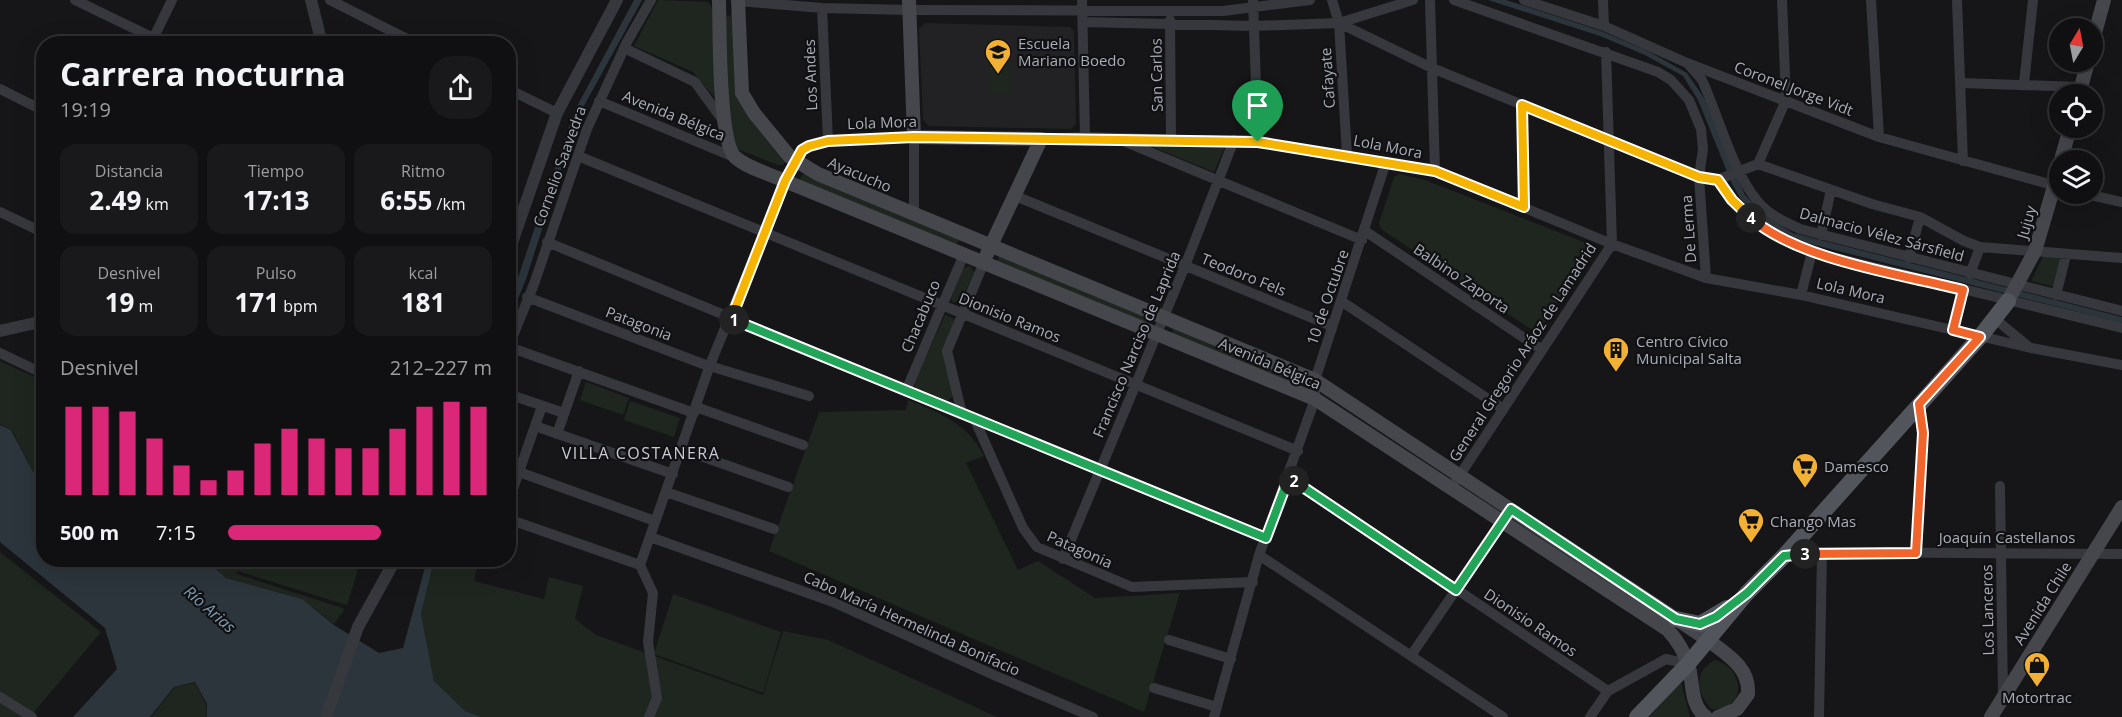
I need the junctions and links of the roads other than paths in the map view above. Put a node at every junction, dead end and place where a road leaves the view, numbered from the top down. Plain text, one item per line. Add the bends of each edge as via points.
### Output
1 (75, 0) edge
2 (172, 0) edge
3 (311, 0) edge
4 (330, 0) edge
5 (617, 0) edge
6 (651, 0) edge
7 (719, 0) edge
8 (735, 0) edge
9 (1310, 0) edge
10 (1332, 0) edge
11 (1413, 0) edge
12 (1430, 0) edge
13 (1454, 0) edge
14 (1524, 0) edge
15 (1604, 0) edge
16 (1782, 0) edge
17 (1871, 0) edge
18 (1957, 0) edge
19 (2033, 0) edge
20 (2104, 0) edge
21 (909, 5) edge
22 (1082, 5) edge
23 (1253, 5) edge
24 (822, 8) junction
25 (1170, 10) junction
26 (2099, 18) edge
27 (1083, 22) junction
28 (1170, 24) junction
29 (1339, 24) junction
30 (1253, 26) junction
31 (1604, 26) junction
32 (145, 36) edge
33 (155, 36) edge
34 (320, 36) edge
35 (401, 36) edge
36 (624, 48) junction
37 (1606, 52) junction
38 (1687, 63) junction
39 (1432, 69) junction
40 (1961, 83) junction
41 (2024, 83) junction
42 (2049, 87) edge
43 (0, 89) edge
44 (516, 93) edge
45 (1786, 100) junction
46 (599, 101) junction
47 (1522, 105) junction
48 (36, 107) edge
49 (556, 112) junction
50 (724, 122) junction
51 (914, 137) junction
52 (1085, 137) junction
53 (1878, 137) junction
54 (1041, 139) junction
55 (1117, 139) junction
56 (1171, 139) junction
57 (1608, 139) junction
58 (1234, 140) junction
59 (828, 141) junction
60 (1258, 142) junction
61 (1347, 154) junction
62 (799, 155) junction
63 (578, 156) junction
64 (736, 158) junction
65 (1963, 161) junction
66 (1386, 162) junction
67 (1758, 164) junction
68 (1435, 171) junction
69 (1740, 171) junction
70 (1699, 177) junction
71 (1721, 179) junction
72 (1219, 180) junction
73 (785, 181) junction
74 (2049, 184) edge
75 (1831, 190) junction
76 (1013, 195) junction
77 (2103, 198) edge
78 (2122, 202) edge
79 (2051, 204) edge
80 (1524, 207) junction
81 (0, 212) edge
82 (914, 214) junction
83 (516, 216) edge
84 (1920, 217) junction
85 (520, 218) junction
86 (36, 229) edge
87 (516, 230) edge
88 (765, 233) junction
89 (1364, 235) junction
90 (1821, 235) junction
91 (547, 242) junction
92 (1611, 243) junction
93 (991, 246) junction
94 (1980, 247) junction
95 (2036, 251) junction
96 (1812, 252) junction
97 (964, 254) junction
98 (2066, 255) junction
99 (1910, 258) junction
100 (2122, 258) edge
101 (984, 262) junction
102 (1185, 266) junction
103 (1970, 274) junction
104 (1706, 278) junction
105 (2018, 285) junction
106 (1963, 290) junction
107 (1801, 295) junction
108 (2056, 295) junction
109 (527, 297) junction
110 (1341, 301) junction
111 (2008, 301) junction
112 (942, 305) junction
113 (2122, 310) edge
114 (963, 313) junction
115 (731, 319) junction
116 (1163, 319) junction
117 (1995, 319) junction
118 (36, 323) edge
119 (1332, 326) junction
120 (516, 328) edge
121 (2122, 328) edge
122 (1953, 330) junction
123 (0, 331) edge
124 (1157, 333) junction
125 (1980, 337) junction
126 (2031, 348) junction
127 (516, 349) edge
128 (1542, 350) junction
129 (0, 353) edge
130 (2122, 364) edge
131 (710, 365) junction
132 (36, 370) edge
133 (579, 371) junction
134 (1315, 380) junction
135 (1135, 385) junction
136 (906, 391) junction
137 (809, 396) dead end
138 (516, 397) edge
139 (1315, 399) junction
140 (1919, 404) junction
141 (542, 406) junction
142 (1503, 408) junction
143 (695, 410) junction
144 (564, 413) junction
145 (962, 414) junction
146 (974, 418) junction
147 (535, 426) junction
148 (557, 434) junction
149 (803, 445) dead end
150 (681, 449) junction
151 (1298, 452) junction
152 (1099, 471) junction
153 (519, 472) junction
154 (673, 474) junction
155 (1289, 477) junction
156 (516, 480) edge
157 (1456, 482) junction
158 (2000, 486) dead end
159 (788, 487) dead end
160 (666, 492) junction
161 (2122, 507) edge
162 (1507, 515) junction
163 (655, 521) junction
164 (516, 522) edge
165 (774, 530) dead end
166 (650, 537) junction
167 (1266, 538) junction
168 (1822, 552) junction
169 (2001, 552) junction
170 (2094, 552) junction
171 (1916, 553) junction
172 (2122, 554) edge
173 (1260, 555) junction
174 (1784, 556) junction
175 (1063, 559) junction
176 (640, 565) junction
177 (391, 567) edge
178 (1253, 582) junction
179 (1456, 590) junction
180 (1747, 593) junction
181 (1676, 619) junction
182 (1169, 640) dead end
183 (1708, 640) junction
184 (1412, 654) junction
185 (1231, 659) junction
186 (1688, 664) junction
187 (1154, 688) dead end
188 (1608, 691) junction
189 (0, 697) edge
190 (2003, 697) junction
191 (1216, 712) edge
192 (32, 717) edge
193 (326, 717) edge
194 (649, 717) edge
195 (1093, 717) edge
196 (1503, 717) edge
197 (1590, 717) edge
198 (1637, 717) edge
199 (1706, 717) edge
200 (1718, 717) edge
201 (1819, 717) edge
202 (1991, 717) edge

1 - 32 street
2 - 33 street
3 - 34 street
4 - 35 street
5 - 49 street, Cornelio Saavedra
6 - 36 street, Cornelio Saavedra
7 - 50 main road
8 - 24 street
8 - 62 main road, Ayacucho via 742,93 753,113
9 - 23 street
10 - 29 street, Cafayate
11 - 29 street
12 - 39 street
13 - 37 street, De Lerma
14 - 31 street, Coronel Jorge Vidt
15 - 31 street
16 - 45 street
17 - 53 street
18 - 40 street
19 - 41 street
20 - 26 main road
21 - 22 street
21 - 24 street
21 - 51 main road
22 - 25 street
22 - 27 street
23 - 25 street
23 - 30 street
24 - 59 street, Los Andes
25 - 28 street, San Carlos
27 - 28 street
27 - 52 street
28 - 30 street
28 - 56 street, San Carlos
29 - 30 street
29 - 39 street
29 - 61 street, Cafayate
30 - 60 street
31 - 38 street, Coronel Jorge Vidt
36 - 46 street, Cornelio Saavedra
36 - 50 street via 695,82
37 - 57 street, General Gregorio Aráoz de Lamadrid
37 - 70 street, De Lerma via 1658,72 1689,99 1703,139
38 - 45 street, Coronel Jorge Vidt
38 - 69 street, Dalmacio Vélez Sársfield via 1702,80
39 - 47 street
39 - 68 street
40 - 41 street
40 - 65 street
41 - 42 street
43 - 48 street
44 - 49 street
45 - 53 street, Coronel Jorge Vidt
45 - 67 street
46 - 63 street, Cornelio Saavedra
46 - 64 street, Avenida Bélgica
47 - 57 street
47 - 80 street
49 - 85 street, Cornelio Saavedra
50 - 64 main road via 728,147
51 - 54 main road, Lola Mora
51 - 59 street, Lola Mora
51 - 82 street
52 - 54 street, Lola Mora
52 - 55 street, Lola Mora
53 - 65 street, Coronel Jorge Vidt
54 - 76 main road
55 - 56 street, Lola Mora
55 - 72 street, Balbino Zaporta
56 - 58 street, Lola Mora
57 - 70 street
57 - 92 street, General Gregorio Aráoz de Lamadrid
58 - 60 street, Lola Mora
58 - 72 street, Francisco Narciso de Laprida
59 - 62 street, Lola Mora
60 - 61 street, Lola Mora
61 - 66 street, Lola Mora
62 - 73 street
62 - 82 main road, Ayacucho via 818,174
63 - 88 street, Dionisio Ramos
63 - 91 street, Cornelio Saavedra
64 - 73 main road
65 - 74 street, Coronel Jorge Vidt
66 - 68 street, Lola Mora
66 - 89 street, 10 de Octubre
67 - 69 street
67 - 75 street
68 - 80 street, Lola Mora
69 - 71 street
69 - 90 street, Dalmacio Vélez Sársfield via 1752,194 1770,213
70 - 71 street
70 - 104 street, De Lerma
71 - 96 street via 1732,200 1761,227
72 - 89 street, Balbino Zaporta
72 - 102 street, Francisco Narciso de Laprida
73 - 88 street
73 - 97 main road, Avenida Bélgica
75 - 84 street
75 - 90 street
76 - 93 main road
76 - 102 street, Teodoro Fels
77 - 78 street
79 - 95 main road, Jujuy
80 - 92 street, Lola Mora
81 - 86 street
82 - 93 main road, Avenida Bélgica
83 - 85 street
84 - 94 street
84 - 99 street
85 - 87 street, Cornelio Saavedra
88 - 112 street, Dionisio Ramos
88 - 115 street
89 - 110 street, 10 de Octubre
89 - 128 street, Balbino Zaporta
90 - 99 street, Dalmacio Vélez Sársfield
91 - 109 street, Cornelio Saavedra
91 - 115 street
92 - 104 street, Lola Mora
92 - 128 street, General Gregorio Aráoz de Lamadrid
93 - 101 main road
93 - 116 main road, Avenida Bélgica
94 - 95 street
94 - 103 street
95 - 98 street
95 - 105 main road, Jujuy
96 - 106 street
96 - 107 street
97 - 101 main road, Avenida Bélgica
97 - 112 street, Chacabuco
98 - 100 street
98 - 108 street
99 - 103 street, Dalmacio Vélez Sársfield
101 - 114 street
101 - 124 main road, Avenida Bélgica
102 - 116 street, Francisco Narciso de Laprida
102 - 119 street, Teodoro Fels
103 - 105 street, Dalmacio Vélez Sársfield
104 - 107 street, Lola Mora
105 - 108 street, Dalmacio Vélez Sársfield
105 - 111 main road, Jujuy
106 - 111 street
106 - 122 street
107 - 122 street, Lola Mora
108 - 113 street, Dalmacio Vélez Sársfield
109 - 120 street, Cornelio Saavedra
109 - 131 street, Patagonia
110 - 119 street, 10 de Octubre
110 - 142 street
111 - 117 main road
111 - 121 street
112 - 114 street, Dionisio Ramos
112 - 136 street, Chacabuco
114 - 135 street, Dionisio Ramos
114 - 145 street via 947,351
115 - 131 street
115 - 136 street
116 - 124 street, Francisco Narciso de Laprida
116 - 134 main road, Avenida Bélgica
117 - 125 main road
117 - 126 street
118 - 123 street
119 - 134 street, 10 de Octubre
122 - 125 street, Lola Mora
124 - 135 street, Francisco Narciso de Laprida
124 - 139 main road, Avenida Bélgica
125 - 126 street, Lola Mora
125 - 140 main road
126 - 130 street, Lola Mora
127 - 133 street
128 - 142 street, General Gregorio Aráoz de Lamadrid
129 - 132 street
131 - 137 street, Patagonia
131 - 143 street
133 - 143 street
133 - 144 street
134 - 139 street, 10 de Octubre
134 - 157 main road, Avenida Bélgica
135 - 151 street, Dionisio Ramos
135 - 152 street, Francisco Narciso de Laprida
136 - 145 street
138 - 141 street
139 - 151 street, 10 de Octubre
139 - 157 main road, Avenida Bélgica
140 - 171 street via 1923,433
140 - 174 main road
141 - 144 street
141 - 147 street
142 - 157 street, General Gregorio Aráoz de Lamadrid
143 - 149 street
143 - 150 street
144 - 148 street
145 - 146 street
146 - 152 street
146 - 175 street, Patagonia via 1030,539 1037,547
147 - 148 street
147 - 153 street
148 - 154 street
150 - 154 street
150 - 159 street
151 - 155 street, 10 de Octubre
152 - 167 street
152 - 175 street, Francisco Narciso de Laprida
153 - 156 street
153 - 163 street
154 - 160 street
155 - 167 street, 10 de Octubre
155 - 179 street, Dionisio Ramos
157 - 162 main road, Avenida Bélgica
158 - 169 street, Los Lanceros
160 - 163 street
160 - 165 street
161 - 170 main road, Avenida Chile
162 - 179 street
162 - 181 main road, Avenida Bélgica
162 - 186 main road, Avenida Bélgica via 1668,630
163 - 166 street
164 - 176 street
166 - 176 street
166 - 195 street, Cabo María Hermelinda Bonifacio via 826,599
167 - 173 street, 10 de Octubre
168 - 171 street, Joaquín Castellanos
168 - 174 street, Joaquín Castellanos
168 - 201 street
169 - 170 street, Joaquín Castellanos
169 - 171 street, Joaquín Castellanos
169 - 190 street, Los Lanceros
170 - 172 street, Joaquín Castellanos
170 - 190 main road, Avenida Chile
173 - 178 street, 10 de Octubre
173 - 184 street
174 - 180 main road
175 - 178 street, Patagonia via 1132,587
176 - 194 street via 653,593 648,642 657,698
177 - 193 street via 358,627
178 - 185 street, 10 de Octubre
179 - 184 street
179 - 188 street, Dionisio Ramos
180 - 181 main road via 1700,624
180 - 183 main road
181 - 183 main road, Avenida Bélgica
182 - 185 street
183 - 186 main road
183 - 200 main road, Avenida Bélgica via 1742,668 1749,686 1737,710
184 - 196 street
185 - 191 street, 10 de Octubre
186 - 188 street via 1666,660
186 - 198 main road
186 - 199 main road, Avenida Bélgica via 1694,702
187 - 191 street
188 - 197 street
189 - 192 street
190 - 202 main road, Avenida Chile

